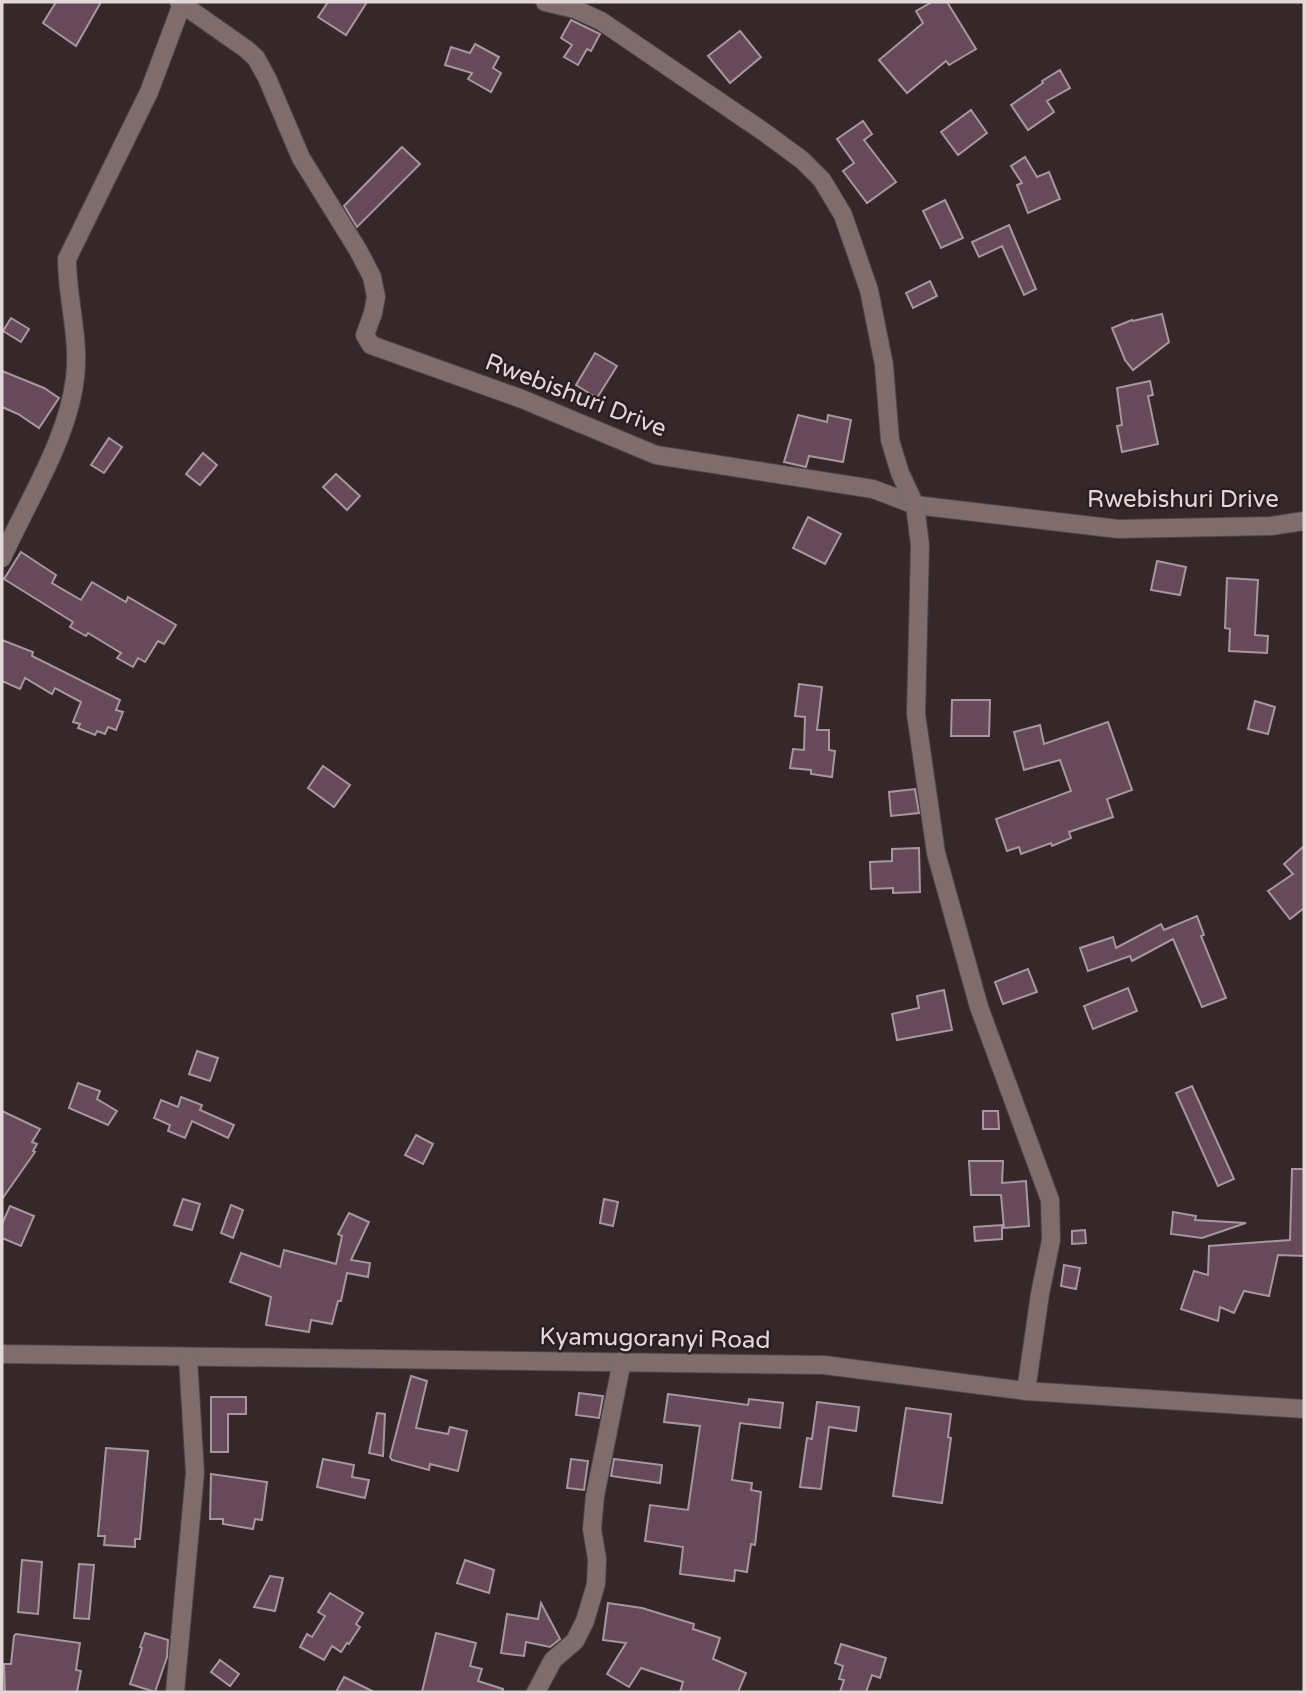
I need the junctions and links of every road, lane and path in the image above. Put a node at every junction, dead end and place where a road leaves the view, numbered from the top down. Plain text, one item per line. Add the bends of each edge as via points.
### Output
1 (545, 2) edge
2 (180, 3) edge
3 (915, 505) junction
4 (1304, 521) edge
5 (2, 558) edge
6 (2, 1354) edge
7 (188, 1358) junction
8 (622, 1361) junction
9 (1026, 1391) junction
10 (1304, 1409) edge
11 (175, 1692) edge
12 (536, 1692) edge

1 - 3 street via 601,21 764,132 822,180 843,215 869,290 884,365 890,440
2 - 3 street, Rwebishuri Drive via 256,58 300,158 372,277 376,297 365,335 371,345 523,399 656,455 873,489
2 - 5 street via 149,92 67,259 75,377 52,453
3 - 4 street, Rwebishuri Drive via 1118,529 1272,526
3 - 9 street via 920,545 916,714 936,853 979,1007 1051,1200 1051,1240
6 - 7 street, Kyamugoranyi Road
7 - 8 street, Kyamugoranyi Road
7 - 11 street via 195,1473
8 - 9 street, Kyamugoranyi Road via 824,1365
8 - 12 street via 595,1496 596,1584 575,1641 553,1660
9 - 10 street, Kyamugoranyi Road

